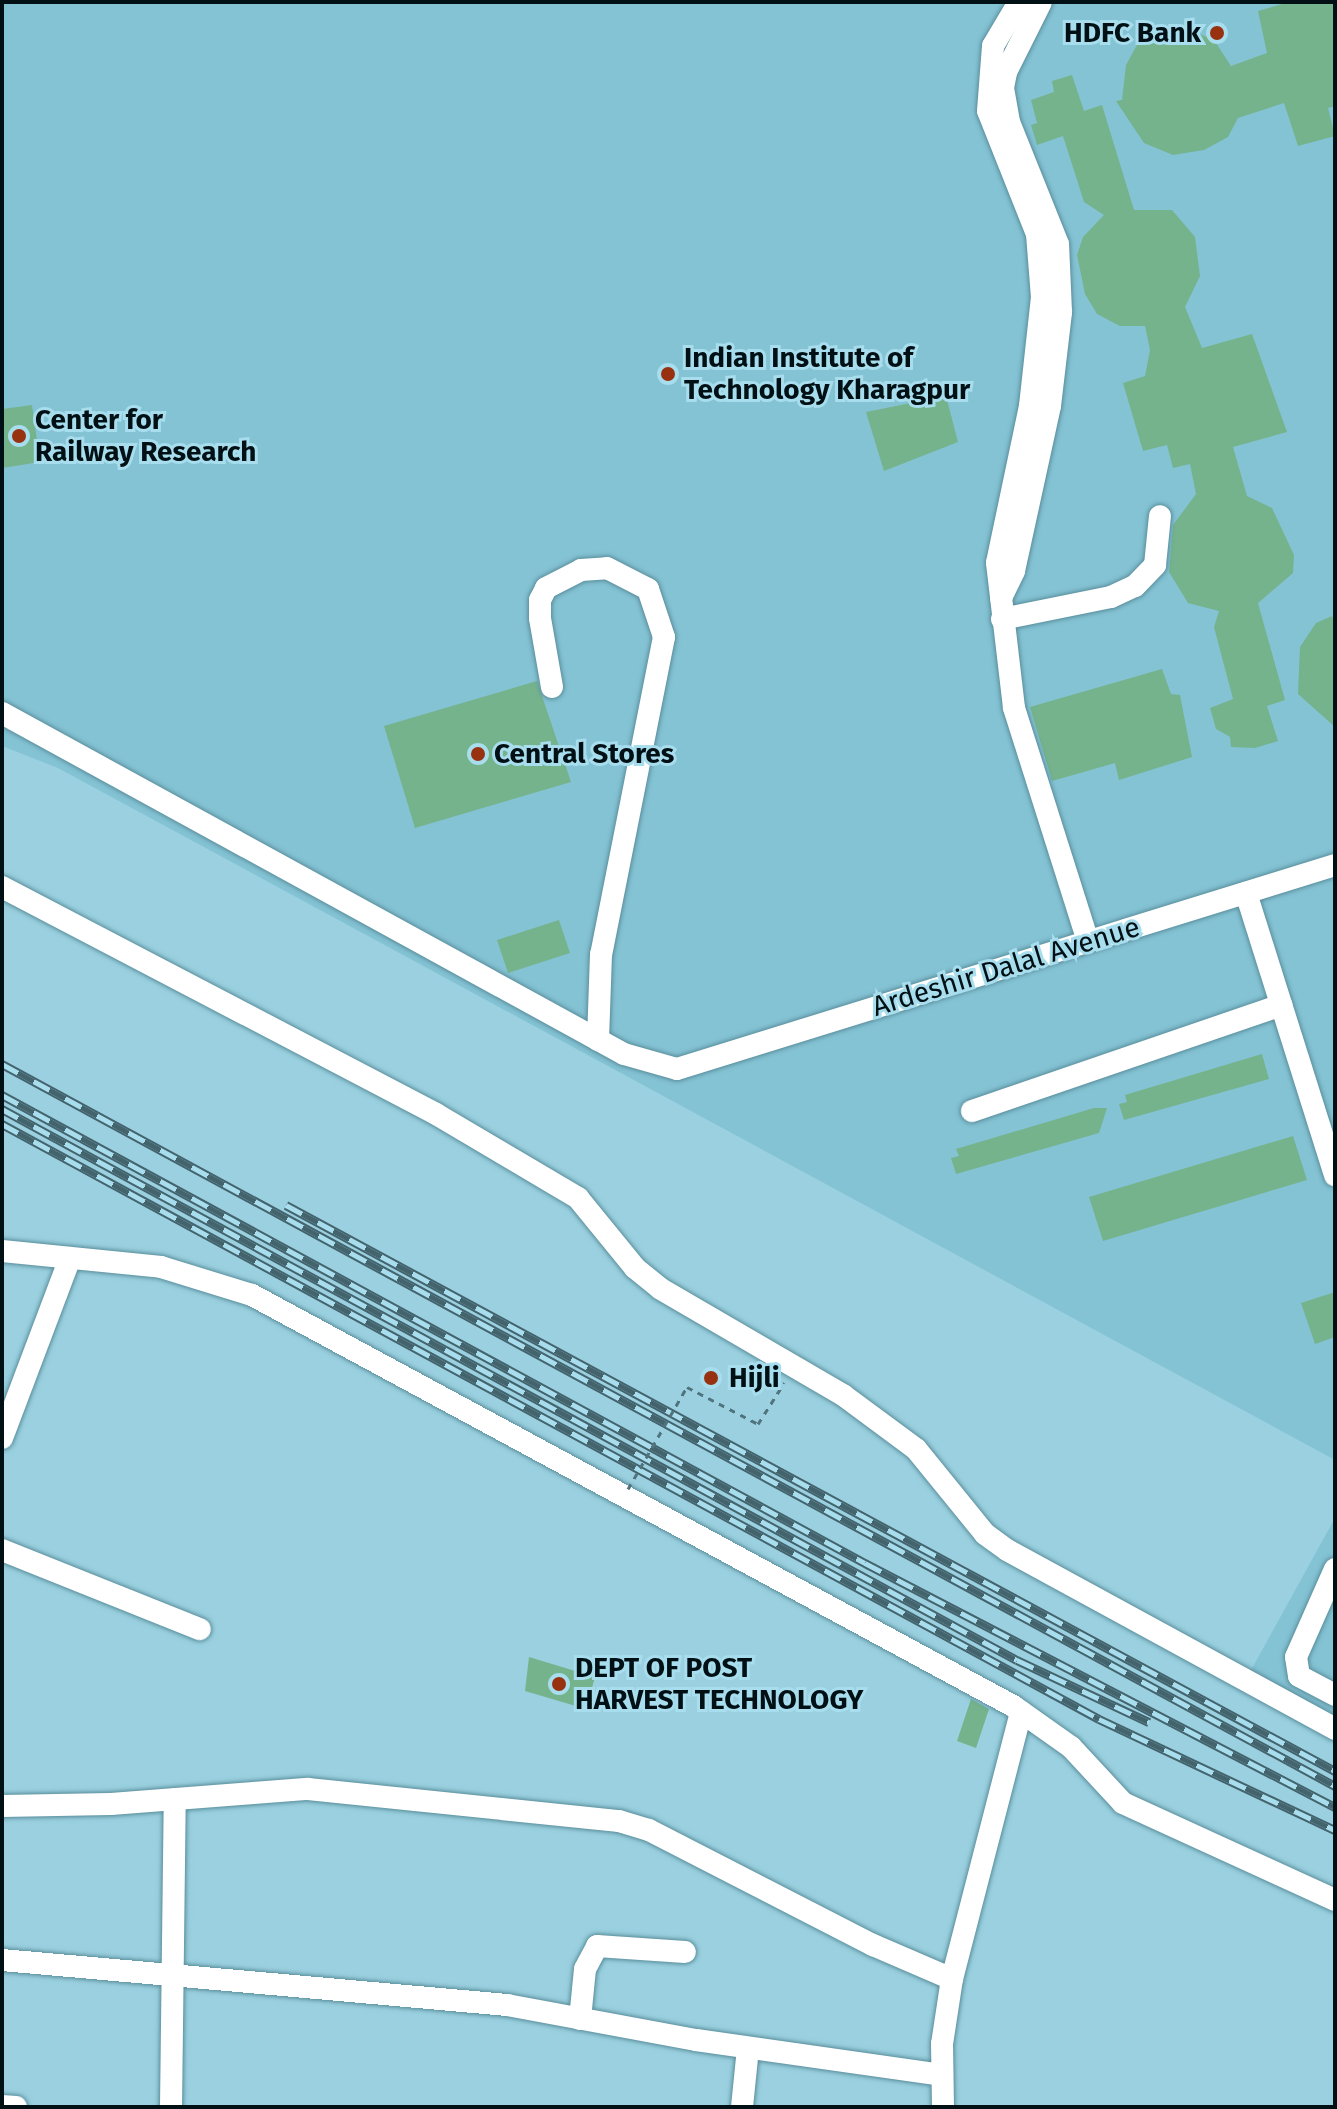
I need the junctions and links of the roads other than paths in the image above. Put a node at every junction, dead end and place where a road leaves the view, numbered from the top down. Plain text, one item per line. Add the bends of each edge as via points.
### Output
1 (1019, 2) edge
2 (1041, 2) edge
3 (1160, 516) dead end
4 (1002, 609) junction
5 (552, 687) dead end
6 (2, 713) edge
7 (1335, 865) edge
8 (2, 887) edge
9 (1246, 893) junction
10 (1088, 941) junction
11 (1281, 1005) junction
12 (598, 1040) junction
13 (972, 1111) dead end
14 (1335, 1175) edge
15 (2, 1251) edge
16 (70, 1258) junction
17 (2, 1438) edge
18 (2, 1550) edge
19 (1335, 1569) edge
20 (200, 1629) dead end
21 (1335, 1695) edge
22 (1021, 1712) junction
23 (1335, 1729) edge
24 (175, 1799) junction
25 (2, 1806) edge
26 (1335, 1900) edge
27 (685, 1952) dead end
28 (2, 1960) edge
29 (173, 1974) junction
30 (952, 1979) junction
31 (580, 2019) junction
32 (748, 2048) junction
33 (942, 2075) junction
34 (2, 2106) edge
35 (16, 2107) edge
36 (171, 2107) edge
37 (742, 2107) edge
38 (943, 2107) edge

1 - 4 street via 993,46 988,111 1037,234 1042,297 1030,406 997,563
2 - 4 street via 1011,59 1003,88 1009,122 1058,244 1061,312 1050,406
3 - 4 street via 1155,565 1135,586 1111,597
4 - 10 street via 1014,708
5 - 12 street via 540,618 546,588 581,570 607,568 648,589 661,617 662,653 601,954
6 - 12 street
7 - 9 street, Ardeshir Dalal Avenue
8 - 23 street via 436,1114 578,1198 635,1268 661,1289 794,1366 916,1449 985,1534 1007,1550
9 - 10 street, Ardeshir Dalal Avenue
9 - 11 street
10 - 12 street, Ardeshir Dalal Avenue via 677,1069 624,1054
11 - 13 street
11 - 14 street
15 - 16 street
16 - 17 street
16 - 22 street via 161,1267 252,1295
18 - 20 street
19 - 21 street via 1296,1657 1299,1676
22 - 26 street via 1071,1747 1123,1803
22 - 30 street
24 - 25 street
24 - 29 street
24 - 30 street via 308,1789 619,1821 649,1830 873,1945
27 - 31 street via 597,1946 585,1969
28 - 29 street
29 - 31 street via 507,2005
29 - 36 street
30 - 33 street
31 - 32 street
32 - 33 street
32 - 37 street
33 - 38 street
34 - 35 street

